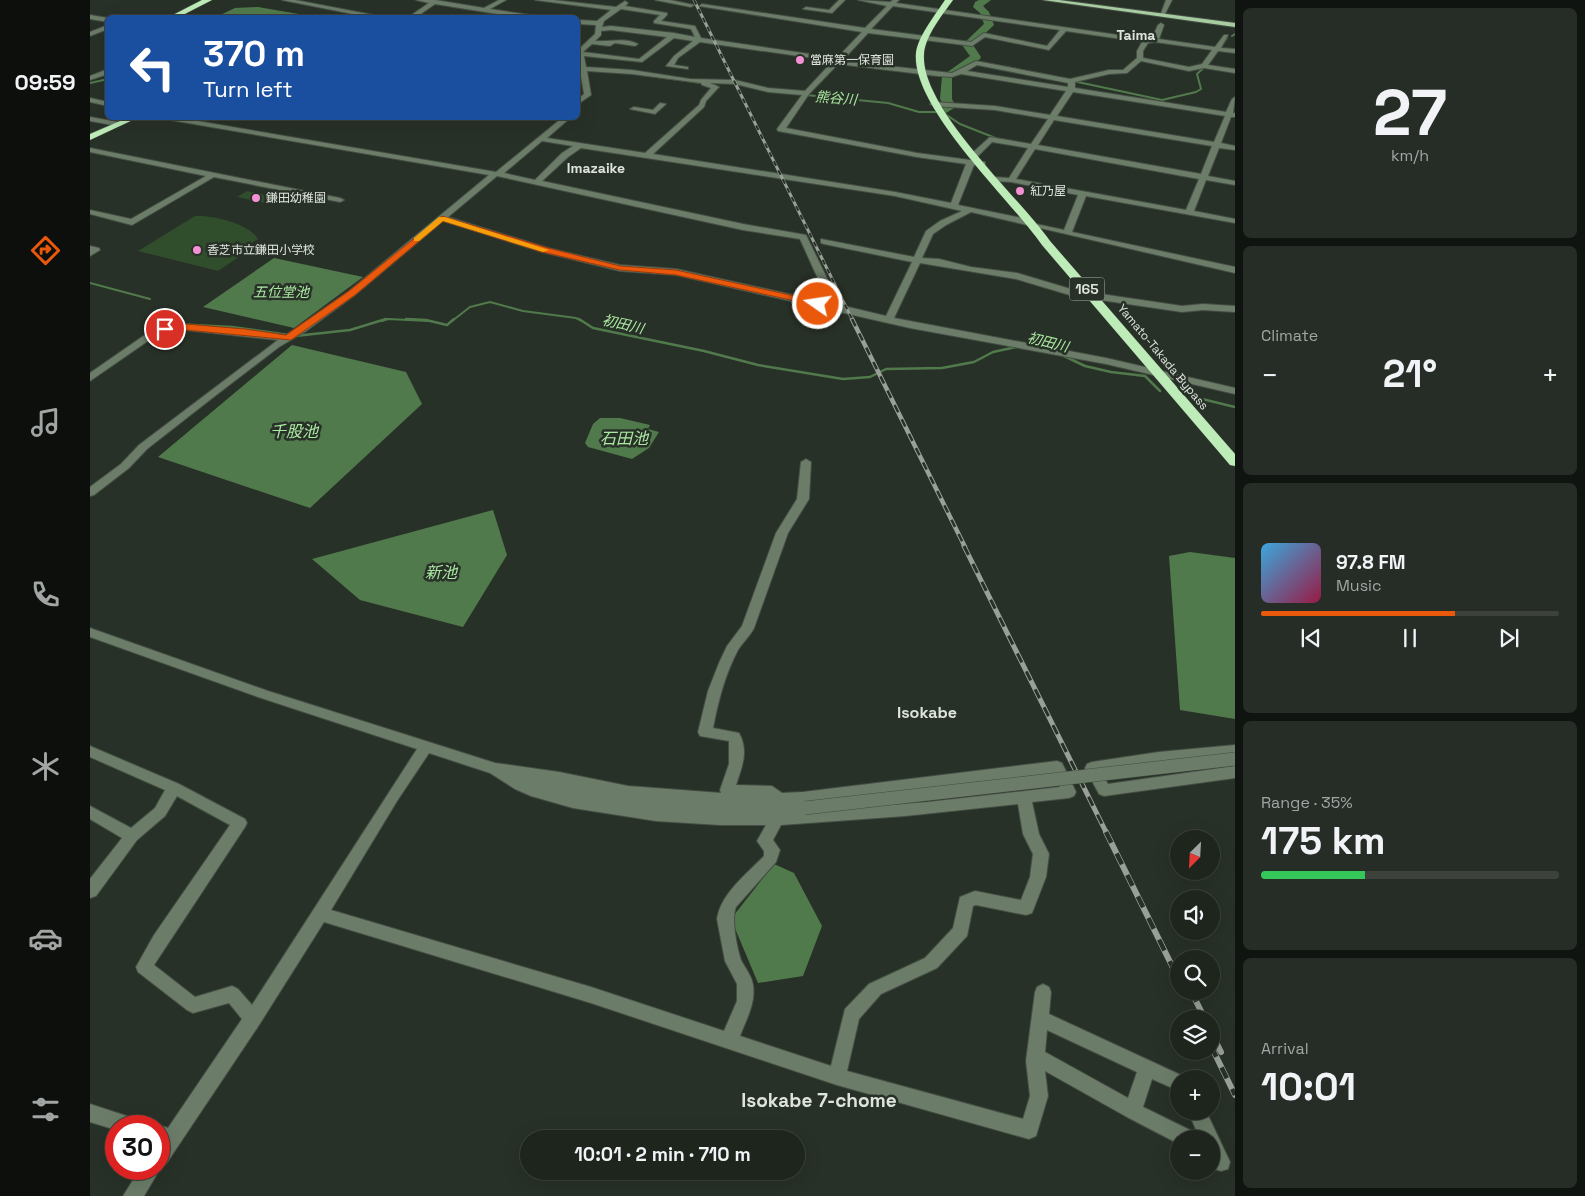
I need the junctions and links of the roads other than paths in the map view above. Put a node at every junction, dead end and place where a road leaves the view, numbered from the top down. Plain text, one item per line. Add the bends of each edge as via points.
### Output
1 (208, 0) edge
2 (284, 0) edge
3 (419, 0) edge
4 (502, 0) edge
5 (538, 0) edge
6 (588, 0) edge
7 (594, 0) edge
8 (610, 0) edge
9 (630, 0) edge
10 (658, 0) edge
11 (842, 0) edge
12 (860, 0) edge
13 (949, 0) edge
14 (1046, 0) edge
15 (1169, 0) edge
16 (556, 1) edge
17 (437, 2) edge
18 (894, 2) edge
19 (582, 5) junction
20 (691, 5) dead end
21 (702, 6) dead end
22 (617, 8) junction
23 (806, 9) dead end
24 (485, 10) junction
25 (942, 11) junction
26 (176, 15) edge
27 (369, 15) edge
28 (415, 15) edge
29 (518, 15) edge
30 (1162, 16) junction
31 (90, 17) edge
32 (105, 20) edge
33 (580, 22) edge
34 (656, 22) junction
35 (1235, 25) edge
36 (599, 26) junction
37 (683, 26) junction
38 (105, 28) edge
39 (649, 28) dead end
40 (1065, 28) junction
41 (866, 30) junction
42 (1167, 33) dead end
43 (90, 34) edge
44 (672, 37) junction
45 (924, 39) junction
46 (1213, 39) dead end
47 (699, 40) junction
48 (1155, 40) junction
49 (1146, 41) junction
50 (635, 44) dead end
51 (969, 44) junction
52 (583, 48) edge
53 (1220, 49) junction
54 (1235, 51) edge
55 (626, 52) dead end
56 (650, 53) junction
57 (658, 54) dead end
58 (667, 55) dead end
59 (676, 57) junction
60 (977, 59) junction
61 (1140, 59) junction
62 (838, 61) junction
63 (1207, 66) junction
64 (686, 68) dead end
65 (581, 69) edge
66 (1235, 71) edge
67 (105, 72) edge
68 (921, 72) junction
69 (960, 72) junction
70 (90, 78) edge
71 (702, 83) junction
72 (1072, 83) junction
73 (806, 94) junction
74 (1235, 99) edge
75 (90, 100) edge
76 (580, 101) edge
77 (105, 103) edge
78 (662, 104) dead end
79 (938, 107) junction
80 (634, 109) dead end
81 (655, 112) junction
82 (665, 114) dead end
83 (1232, 115) edge
84 (1053, 117) junction
85 (90, 120) edge
86 (128, 120) edge
87 (182, 120) edge
88 (564, 120) edge
89 (118, 124) junction
90 (90, 137) edge
91 (541, 139) junction
92 (580, 145) junction
93 (1216, 145) junction
94 (1033, 147) junction
95 (1235, 148) edge
96 (90, 150) edge
97 (646, 156) junction
98 (976, 160) junction
99 (214, 174) junction
100 (496, 174) junction
101 (1204, 178) junction
102 (994, 179) junction
103 (1012, 180) junction
104 (537, 182) junction
105 (1235, 183) edge
106 (1083, 193) junction
107 (340, 200) dead end
108 (954, 205) junction
109 (971, 209) junction
110 (90, 212) edge
111 (1189, 213) junction
112 (442, 218) junction
113 (1235, 222) edge
114 (1034, 225) junction
115 (1067, 233) junction
116 (824, 241) dead end
117 (90, 248) edge
118 (90, 253) edge
119 (917, 260) junction
120 (1235, 270) edge
121 (1093, 295) junction
122 (836, 307) junction
123 (1235, 309) edge
124 (889, 320) junction
125 (291, 336) junction
126 (1159, 373) junction
127 (90, 378) edge
128 (1235, 391) edge
129 (1234, 461) edge
130 (806, 462) dead end
131 (90, 493) edge
132 (90, 632) edge
133 (426, 747) junction
134 (90, 750) edge
135 (1235, 750) edge
136 (1235, 760) edge
137 (495, 769) junction
138 (1235, 772) edge
139 (174, 788) junction
140 (1024, 798) junction
141 (781, 800) junction
142 (90, 812) edge
143 (776, 820) junction
144 (132, 836) junction
145 (93, 883) edge
146 (320, 914) junction
147 (1043, 992) dead end
148 (1040, 1018) junction
149 (254, 1019) junction
150 (729, 1042) junction
151 (1036, 1056) junction
152 (1147, 1068) junction
153 (837, 1077) junction
154 (1170, 1079) edge
155 (1133, 1112) junction
156 (90, 1113) edge
157 (105, 1118) edge
158 (170, 1129) edge
159 (1170, 1130) edge
160 (144, 1180) edge
161 (133, 1196) edge

1 - 26 highway
2 - 27 street
3 - 17 street
4 - 24 street
5 - 16 street
6 - 19 street
7 - 8 street
9 - 22 street
10 - 20 street
11 - 23 street via 830,12
12 - 18 street
13 - 25 highway, Yamato-Takada Bypass / 165
14 - 30 main road
15 - 30 street
16 - 19 street
17 - 24 street
17 - 28 street
18 - 25 street
18 - 41 street
19 - 22 street
21 - 41 street
22 - 34 street via 665,14
22 - 36 street
24 - 29 street
25 - 40 street
25 - 45 highway, Yamato-Takada Bypass / 165
30 - 35 main road
31 - 32 street
33 - 36 street
34 - 37 street
34 - 39 street
36 - 44 street
36 - 52 street via 598,35
37 - 44 street
37 - 47 street via 693,27
38 - 43 street
40 - 49 street
40 - 51 street via 1048,48 984,35
41 - 45 street
41 - 62 street
42 - 48 street via 1160,29
44 - 47 street
44 - 56 street
45 - 51 street
45 - 68 highway, Yamato-Takada Bypass / 165 via 920,52
46 - 53 street via 1224,38
47 - 59 street
47 - 62 street
48 - 49 street
48 - 53 street
49 - 61 street via 1140,50
50 - 52 street via 614,41
51 - 60 street
52 - 55 street
52 - 56 street via 640,61
52 - 65 street
53 - 54 street
53 - 63 street via 1214,51
56 - 57 street
58 - 59 street
59 - 64 street via 669,66
60 - 69 street
60 - 72 street
61 - 63 street via 1189,69
61 - 72 street via 1125,72 1109,72
62 - 68 street via 887,71
62 - 73 street
63 - 66 street
65 - 71 street via 632,72
65 - 76 street via 588,95
67 - 70 street
68 - 69 street via 952,75
68 - 79 highway, Yamato-Takada Bypass / 165 via 925,86
69 - 72 street
71 - 73 street via 735,82
71 - 97 street via 716,87 702,106
72 - 83 street
72 - 84 street
73 - 98 street via 781,129 908,153
74 - 83 street
75 - 77 street
78 - 81 street
79 - 84 street via 966,105
79 - 98 highway, Yamato-Takada Bypass / 165
80 - 81 street
81 - 82 street
83 - 93 street
84 - 93 street
84 - 94 street
85 - 89 street
86 - 89 highway
87 - 100 street
88 - 91 street
89 - 90 highway
91 - 92 street
91 - 100 street
92 - 97 street
92 - 104 street
93 - 95 street
93 - 101 street
94 - 98 street via 990,139
94 - 101 street
94 - 103 street
96 - 99 street
97 - 108 street
98 - 102 highway, Yamato-Takada Bypass / 165
98 - 108 street
99 - 107 street
99 - 110 street via 132,222
100 - 104 street
100 - 112 street
101 - 105 street
101 - 111 street
102 - 103 street
102 - 114 highway, Yamato-Takada Bypass / 165
103 - 106 street
104 - 122 street via 803,237
106 - 111 street
106 - 115 street
108 - 109 street
109 - 114 street
109 - 119 street via 929,233
111 - 113 street
112 - 122 street via 545,250 620,268 676,272
112 - 125 street via 352,293
114 - 115 street
114 - 121 highway, Yamato-Takada Bypass / 165
115 - 120 street
116 - 119 street
117 - 118 street via 96,250
119 - 121 street via 1017,276
119 - 124 street
121 - 123 street via 1182,308
121 - 126 highway, Yamato-Takada Bypass / 165
122 - 124 street
124 - 126 street
125 - 127 street via 174,326 155,332
125 - 131 street via 207,397
126 - 128 street
126 - 129 highway, Yamato-Takada Bypass / 165
130 - 141 street via 803,499 782,533 748,628 739,637 726,664 705,732 734,738 738,744 727,790 772,792
132 - 133 street via 263,694
133 - 137 street
133 - 146 street
134 - 139 street
135 - 138 street via 1159,757 1092,768 1104,790
136 - 137 street, bridge via 805,808 696,809 650,805 593,795
137 - 141 street via 628,792
137 - 143 street via 524,786 594,806 693,819
139 - 144 street via 160,812
139 - 149 street via 240,823 144,967 194,1005 232,994
140 - 141 street via 1069,792 1057,767
140 - 143 street
140 - 153 street via 1031,834 1041,854 1038,877 1026,908 975,898 966,902 961,931 931,963 875,989 851,1014
142 - 144 street
143 - 150 street via 765,841 772,850 771,858 730,903 724,919 733,961 745,983 745,1001
144 - 145 street
146 - 149 street
146 - 150 street via 671,1020
147 - 148 street
148 - 151 street
148 - 152 street
149 - 158 street
150 - 153 street
151 - 153 street via 1039,1096 1029,1130
151 - 155 street
152 - 154 street
152 - 155 street
155 - 159 street
156 - 157 street
160 - 161 street

